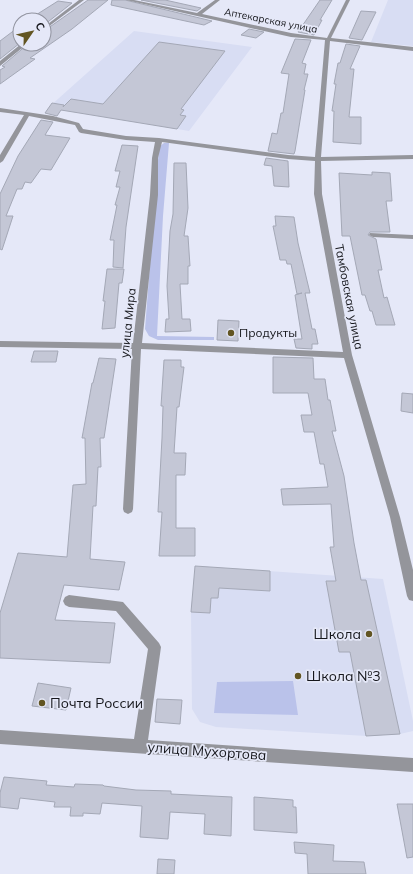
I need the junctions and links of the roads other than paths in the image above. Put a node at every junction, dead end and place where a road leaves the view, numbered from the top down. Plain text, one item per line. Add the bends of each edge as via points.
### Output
1 (82, 0) edge
2 (128, 0) edge
3 (218, 0) edge
4 (348, 0) edge
5 (199, 14) junction
6 (52, 23) edge
7 (328, 40) junction
8 (413, 49) edge
9 (14, 52) edge
10 (0, 64) edge
11 (0, 110) edge
12 (27, 115) junction
13 (159, 140) junction
14 (413, 157) edge
15 (318, 159) junction
16 (0, 161) edge
17 (373, 235) dead end
18 (413, 237) edge
19 (0, 344) edge
20 (137, 346) junction
21 (348, 355) junction
22 (128, 509) dead end
23 (413, 596) edge
24 (70, 601) dead end
25 (0, 737) edge
26 (140, 746) junction
27 (413, 765) edge

1 - 6 street
2 - 5 street, Аптекарская улица
3 - 5 street
4 - 7 street, Тамбовская улица
5 - 7 street, Аптекарская улица via 253,28
7 - 8 street, Аптекарская улица
7 - 15 street, Тамбовская улица
9 - 10 street
11 - 12 street
12 - 13 street via 76,124 81,131
12 - 16 street
13 - 15 street
13 - 20 street, улица Мира via 155,158 154,195
14 - 15 street
15 - 21 street, Тамбовская улица via 318,194 322,222
17 - 18 street
19 - 20 street
20 - 21 street
20 - 22 street, улица Мира
21 - 23 street, Тамбовская улица via 395,517
24 - 26 street via 119,606 155,647 152,682
25 - 26 street, улица Мухортова
26 - 27 street, улица Мухортова

